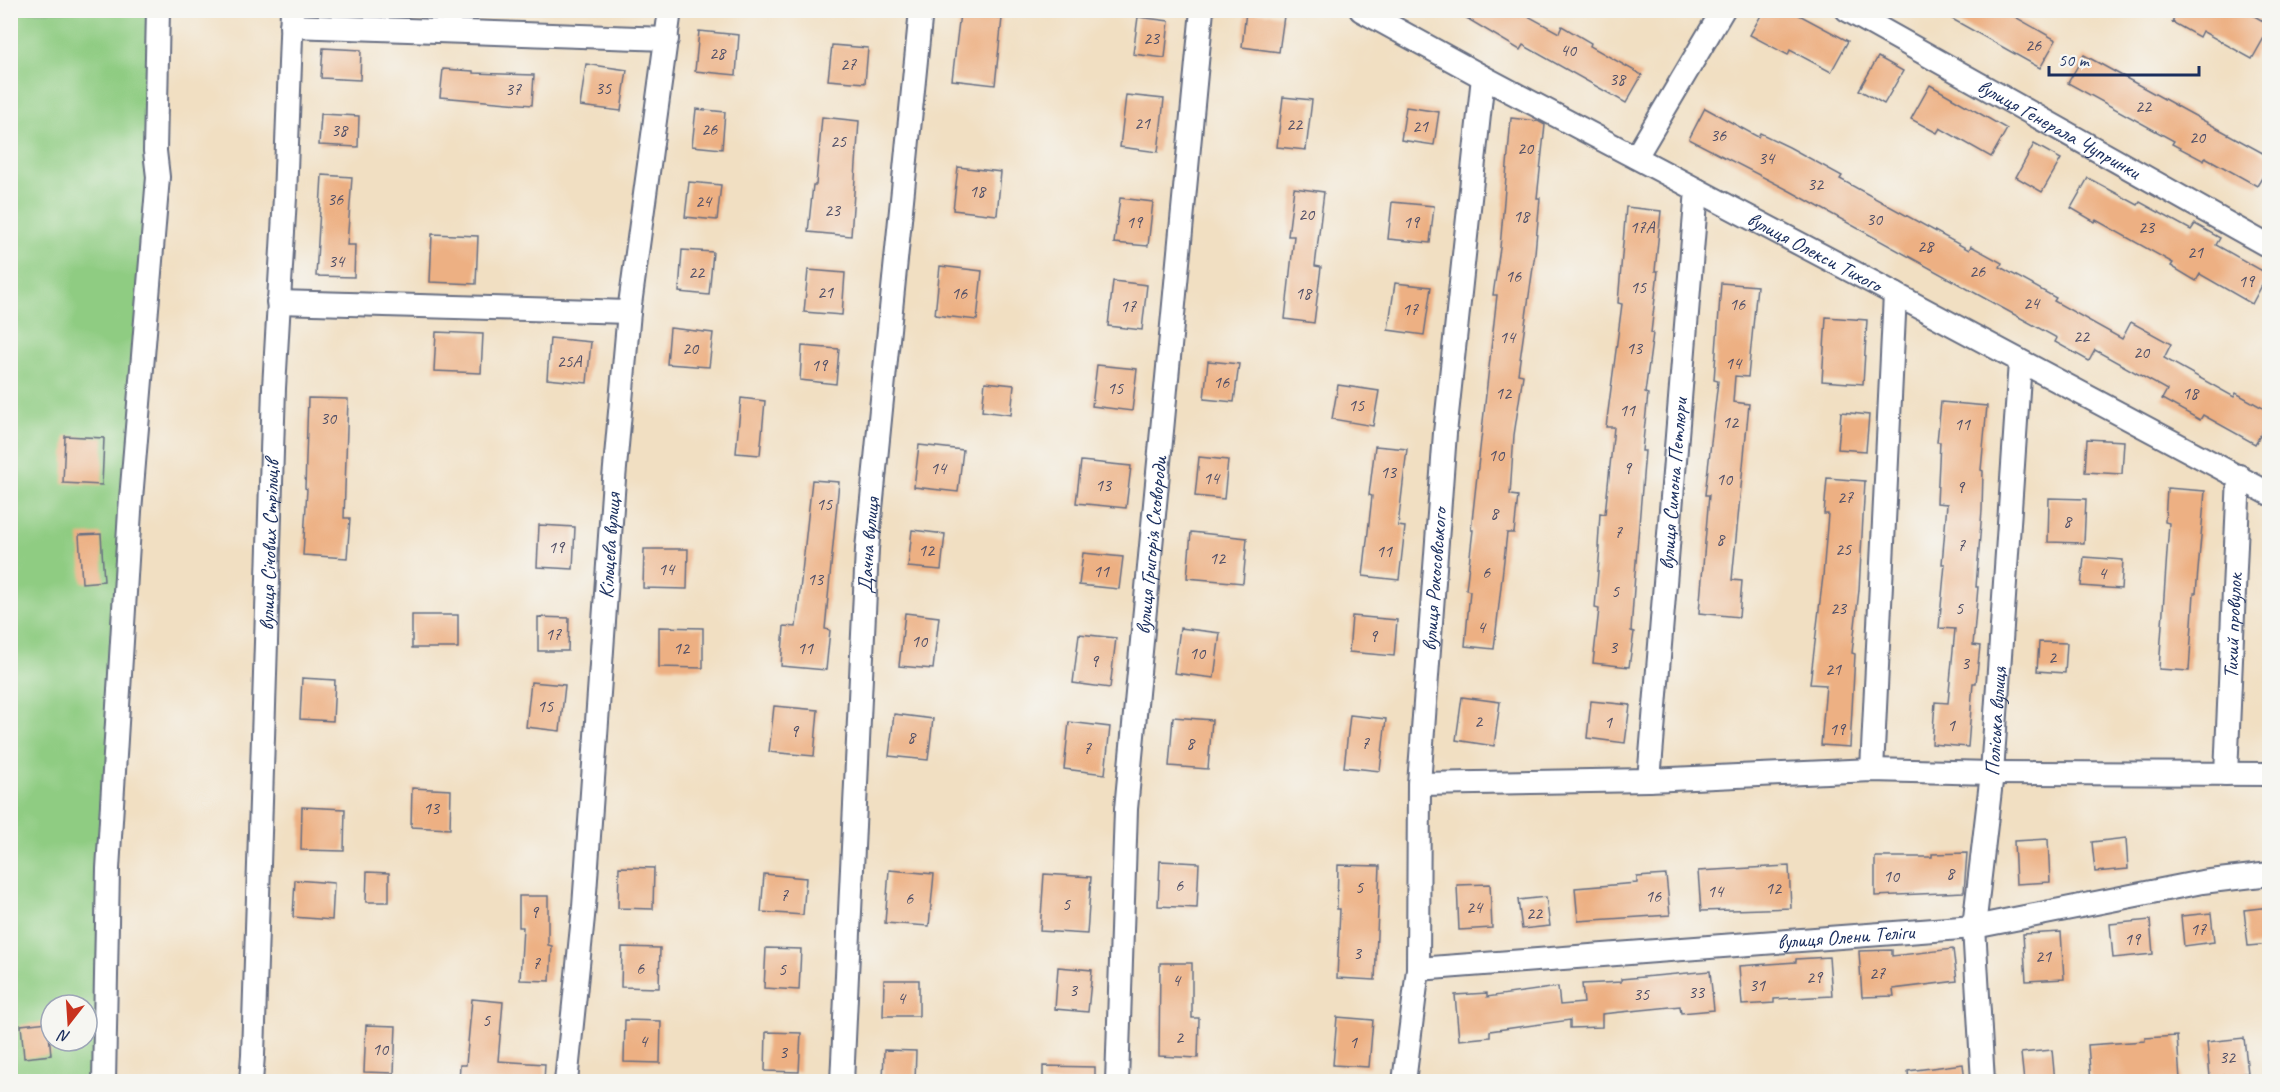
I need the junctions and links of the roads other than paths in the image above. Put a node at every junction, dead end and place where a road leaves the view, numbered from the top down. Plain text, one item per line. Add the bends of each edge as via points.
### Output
1 (158, 10) edge
2 (670, 10) edge
3 (921, 10) edge
4 (1202, 10) edge
5 (1361, 10) edge
6 (1723, 10) edge
7 (1847, 10) edge
8 (292, 18) edge
9 (667, 39) junction
10 (1483, 77) junction
11 (1636, 157) junction
12 (1697, 190) junction
13 (2270, 247) edge
14 (1895, 294) junction
15 (278, 302) junction
16 (629, 312) junction
17 (2020, 362) junction
18 (2239, 476) junction
19 (2270, 494) edge
20 (1872, 770) junction
21 (1992, 773) junction
22 (2226, 774) junction
23 (2270, 774) edge
24 (1649, 780) junction
25 (1419, 784) junction
26 (2270, 874) edge
27 (1974, 927) junction
28 (1418, 969) junction
29 (104, 1082) edge
30 (251, 1082) edge
31 (566, 1082) edge
32 (842, 1082) edge
33 (1117, 1082) edge
34 (1404, 1082) edge
35 (1983, 1082) edge

1 - 29 street via 158,177 130,511 108,869
2 - 9 street, Кільцева вулиця
3 - 32 street, Дачна вулиця via 867,549
4 - 33 street, вулиця Григорія Сковороди via 1126,809
5 - 10 street, вулиця Олекси Тихого
6 - 11 street
7 - 13 street, вулиця Генерала Чупринки
8 - 9 street
8 - 15 street, вулиця Січових Стрільців
9 - 16 street, Кільцева вулиця
10 - 11 street, вулиця Олекси Тихого
10 - 25 street, вулиця Рокосовського via 1445,433
11 - 12 street, вулиця Олекси Тихого
12 - 14 street, вулиця Олекси Тихого
12 - 24 street, вулиця Симона Петлюри
14 - 17 street, вулиця Олекси Тихого
14 - 20 street
15 - 16 street
15 - 30 street, вулиця Січових Стрільців
16 - 31 street, Кільцева вулиця via 584,908
17 - 18 street, вулиця Олекси Тихого
17 - 21 street, Поліська вулиця
18 - 19 street, вулиця Олекси Тихого
18 - 22 street, Тихий провулок
20 - 21 street
20 - 24 street
21 - 22 street
21 - 27 street, Поліська вулиця
22 - 23 street
24 - 25 street
25 - 28 street, вулиця Рокосовського
26 - 27 street, вулиця Олени Теліги via 2202,882
27 - 28 street, вулиця Олени Теліги
27 - 35 street, Поліська вулиця
28 - 34 street, вулиця Рокосовського

